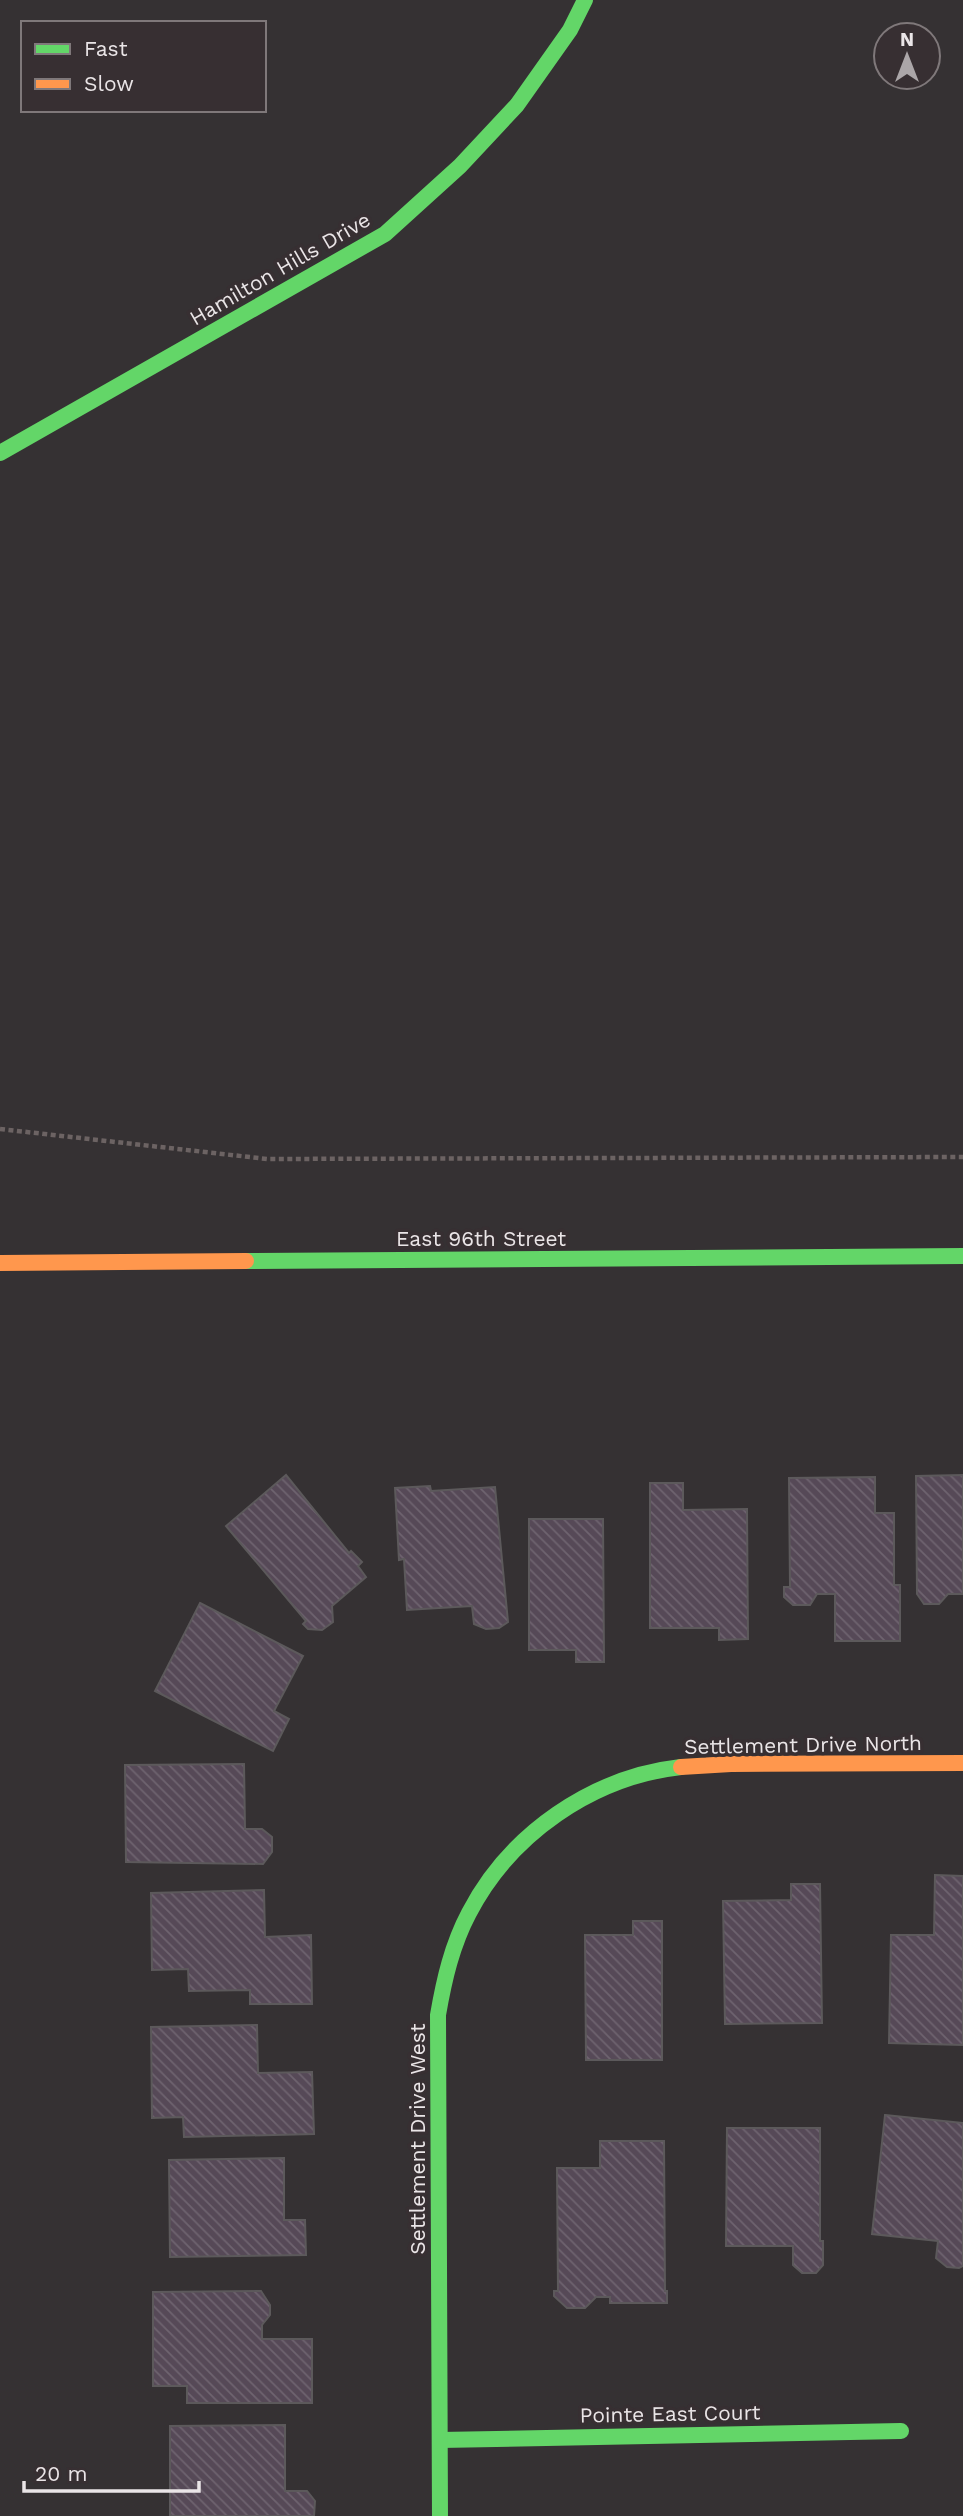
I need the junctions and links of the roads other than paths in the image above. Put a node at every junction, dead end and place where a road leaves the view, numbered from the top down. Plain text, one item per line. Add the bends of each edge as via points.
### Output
1 (585, 0) edge
2 (0, 453) edge
3 (963, 1256) edge
4 (0, 1263) edge
5 (963, 1763) edge
6 (567, 1806) joint
7 (901, 2431) dead end
8 (440, 2440) junction
9 (440, 2516) edge

1 - 2 street, Hamilton Hills Drive via 570,30 517,105 460,166 385,234
3 - 4 street, East 96th Street
5 - 6 street, Settlement Drive North via 711,1765 644,1772
6 - 8 street, Settlement Drive West via 526,1836 485,1884 461,1928 441,1993 437,2036
7 - 8 street, Pointe East Court
8 - 9 street, Settlement Drive West

